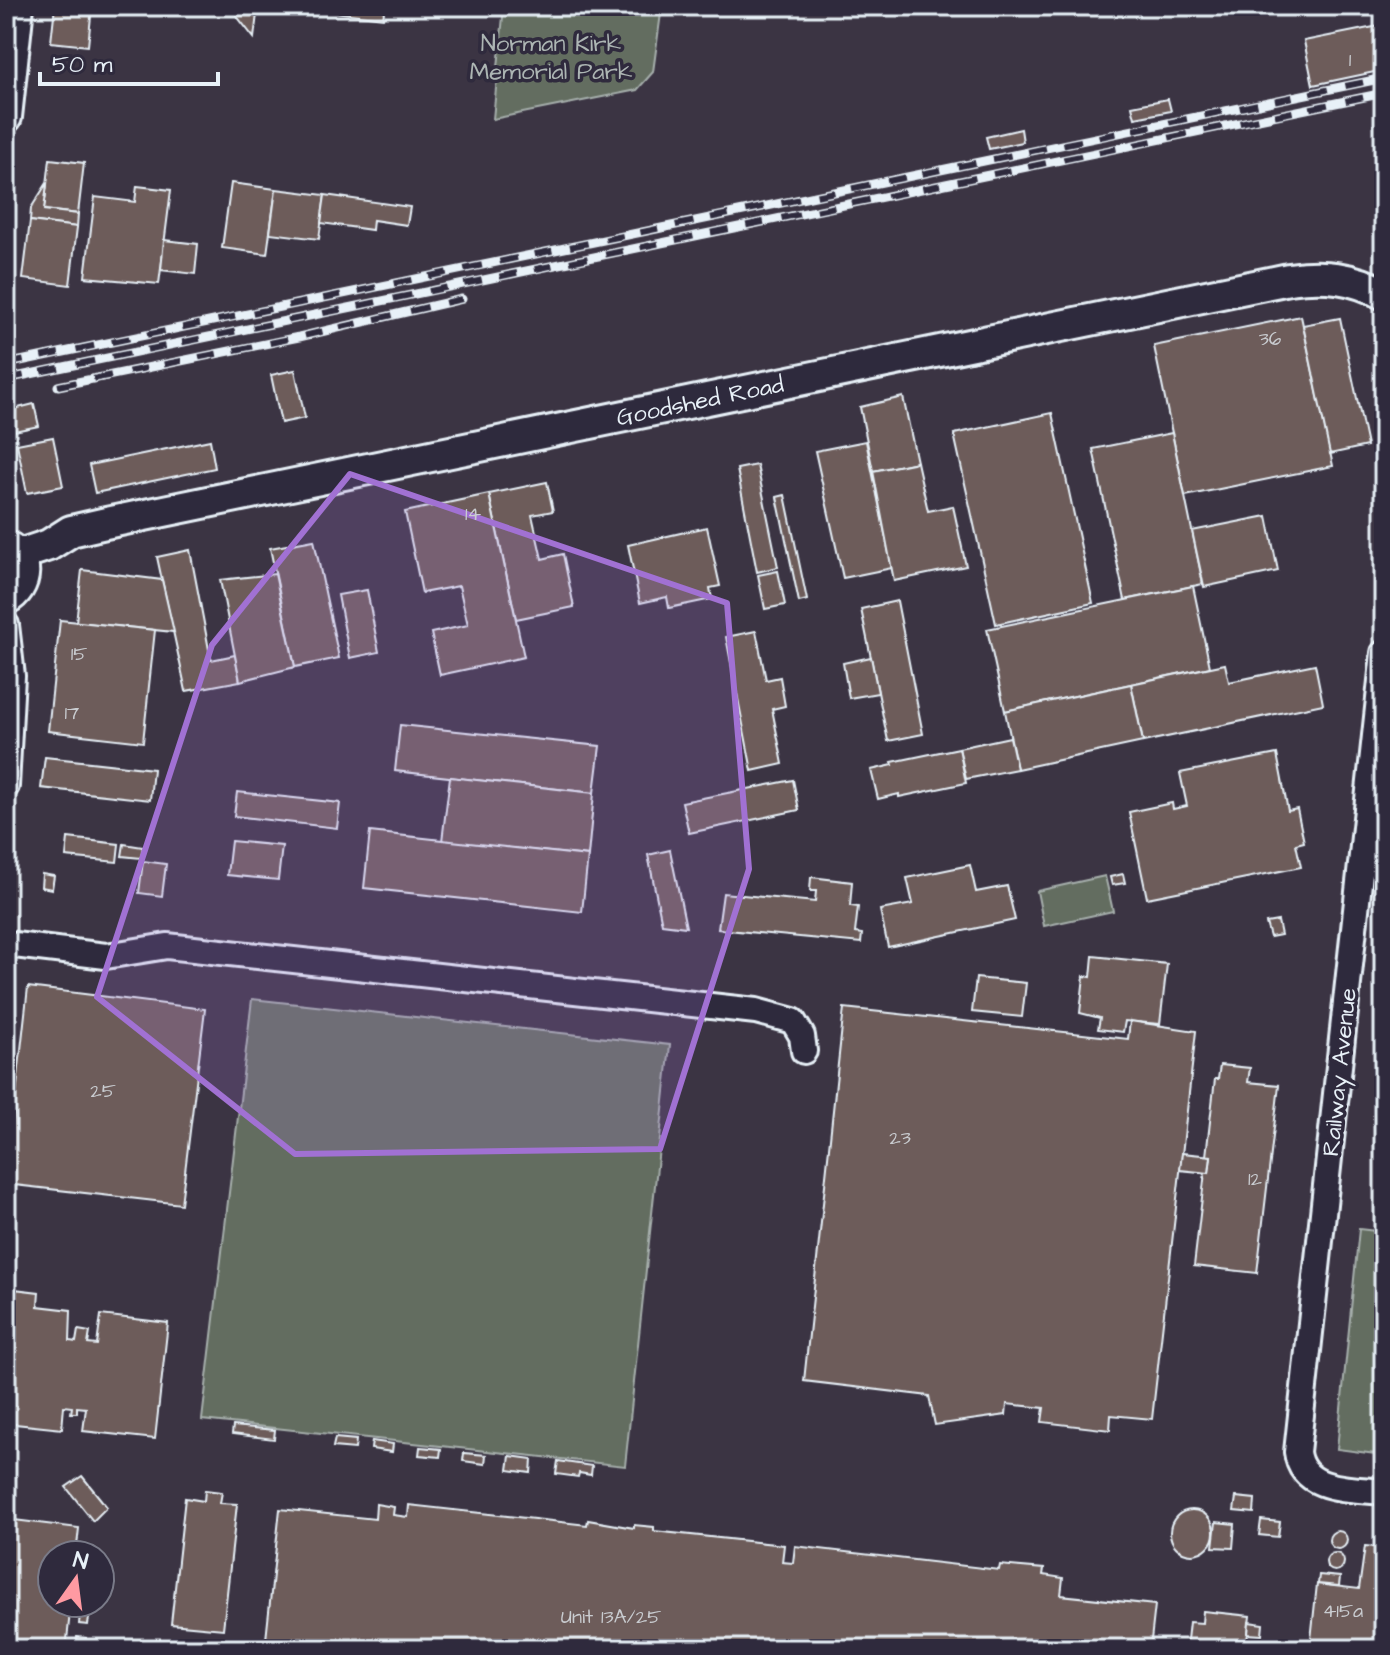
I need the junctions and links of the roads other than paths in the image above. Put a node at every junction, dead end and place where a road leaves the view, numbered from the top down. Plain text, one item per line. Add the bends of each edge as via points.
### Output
1 (18, 6) edge
2 (6, 117) edge
3 (1348, 278) junction
4 (1384, 294) edge
5 (1384, 318) edge
6 (12, 550) edge
7 (6, 599) edge
8 (6, 625) edge
9 (1384, 653) edge
10 (6, 786) edge
11 (6, 944) edge
12 (804, 1051) dead end
13 (1384, 1492) edge

1 - 2 street
3 - 4 street, Goodshed Road
3 - 5 street
3 - 6 street, Goodshed Road via 1289,279 106,523 71,531 49,545
6 - 7 street via 23,564 22,583
8 - 10 street via 12,676
9 - 13 street, Railway Avenue via 1298,1444 1300,1466 1318,1483
11 - 12 street via 106,956 167,946 756,1011 793,1021

